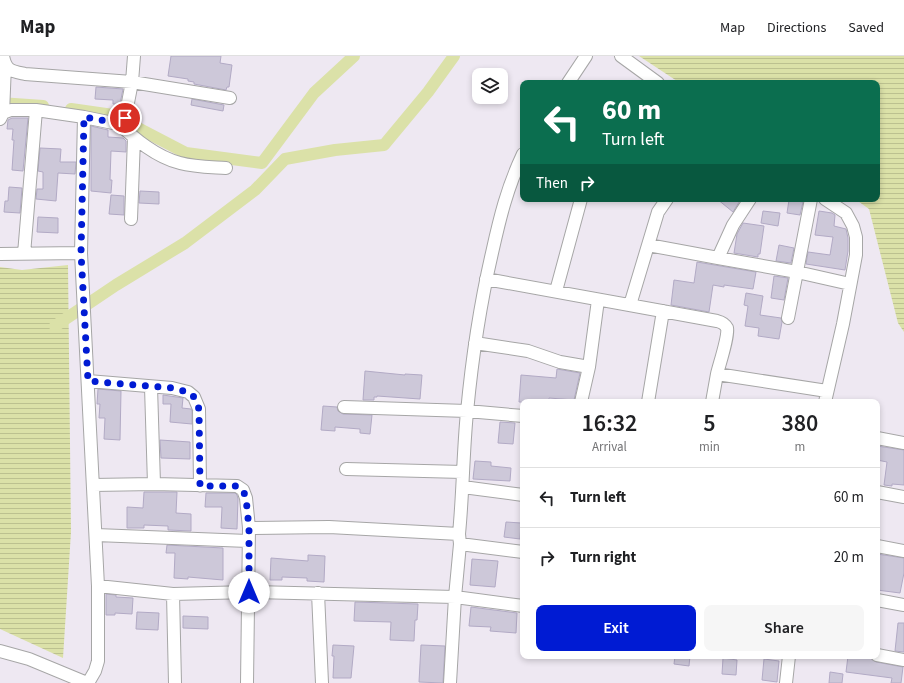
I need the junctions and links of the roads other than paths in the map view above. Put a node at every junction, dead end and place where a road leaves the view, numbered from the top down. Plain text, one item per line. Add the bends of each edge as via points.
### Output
1 (134, 56) edge
2 (586, 56) edge
3 (621, 56) edge
4 (4, 61) edge
5 (570, 80) edge
6 (652, 80) edge
7 (132, 82) junction
8 (230, 98) dead end
9 (36, 110) junction
10 (2, 116) edge
11 (84, 117) junction
12 (122, 121) junction
13 (134, 138) junction
14 (520, 161) edge
15 (226, 168) dead end
16 (580, 202) edge
17 (665, 202) edge
18 (748, 202) edge
19 (810, 202) edge
20 (830, 202) edge
21 (131, 219) dead end
22 (648, 245) junction
23 (81, 253) junction
24 (0, 254) edge
25 (24, 254) junction
26 (718, 258) junction
27 (797, 272) junction
28 (486, 279) junction
29 (850, 284) junction
30 (556, 291) junction
31 (598, 300) junction
32 (630, 305) junction
33 (662, 311) junction
34 (788, 318) dead end
35 (475, 343) junction
36 (589, 367) junction
37 (717, 374) junction
38 (88, 381) junction
39 (151, 387) junction
40 (826, 397) edge
41 (582, 399) edge
42 (648, 399) edge
43 (713, 399) edge
44 (344, 407) dead end
45 (467, 411) junction
46 (520, 416) edge
47 (880, 439) edge
48 (904, 443) edge
49 (346, 469) dead end
50 (463, 472) junction
51 (154, 484) junction
52 (93, 485) junction
53 (200, 486) junction
54 (463, 487) junction
55 (880, 492) edge
56 (520, 495) edge
57 (904, 496) edge
58 (249, 528) junction
59 (96, 535) junction
60 (460, 539) junction
61 (248, 541) junction
62 (880, 547) edge
63 (520, 551) edge
64 (904, 551) edge
65 (98, 586) junction
66 (249, 592) junction
67 (318, 593) junction
68 (173, 594) junction
69 (455, 597) junction
70 (880, 601) edge
71 (904, 605) edge
72 (520, 606) edge
73 (0, 651) edge
74 (880, 656) edge
75 (789, 659) edge
76 (904, 660) edge
77 (65, 679) edge
78 (87, 683) edge
79 (175, 683) edge
80 (247, 683) edge
81 (322, 683) edge
82 (450, 683) edge
83 (786, 683) edge

1 - 7 street
2 - 5 street
3 - 6 street
4 - 7 street via 10,71 25,74
4 - 10 street
7 - 8 street
7 - 12 street
9 - 10 street via 11,110
9 - 11 street
9 - 25 street
11 - 12 street
11 - 23 street
12 - 13 street
13 - 15 street via 179,163
13 - 21 street
14 - 28 street via 501,213
16 - 30 street
17 - 22 street via 658,212
18 - 26 street via 733,225
19 - 27 street
20 - 29 street via 846,213 856,237 856,255
22 - 26 street
22 - 32 street
23 - 25 street
23 - 38 street
24 - 25 street
26 - 27 street
27 - 29 street
27 - 34 street
28 - 30 street
28 - 35 street
29 - 40 street
30 - 31 street
31 - 32 street
31 - 36 street
32 - 33 street
33 - 37 street via 724,324 727,335
33 - 42 street
35 - 36 street via 528,351 560,362
35 - 45 street
36 - 41 street
37 - 40 street
37 - 43 street
38 - 39 street
38 - 52 street
39 - 51 street
39 - 53 street via 172,388 188,392 194,397 199,409
44 - 45 street
45 - 46 street
45 - 50 street
47 - 48 street
49 - 50 street
50 - 54 street
51 - 52 street
51 - 53 street
52 - 59 street
53 - 58 street via 237,486 243,490
54 - 56 street
54 - 60 street
55 - 57 street
58 - 60 street via 329,527
58 - 61 street
59 - 61 street
59 - 65 street
60 - 63 street
60 - 69 street
61 - 66 street
62 - 64 street
65 - 68 street
65 - 78 street via 98,661
66 - 67 street
66 - 68 street
66 - 80 street
67 - 69 street
67 - 81 street
68 - 79 street
69 - 72 street
69 - 82 street
70 - 71 street
73 - 77 street via 30,660
74 - 76 street
75 - 83 street
77 - 78 street

